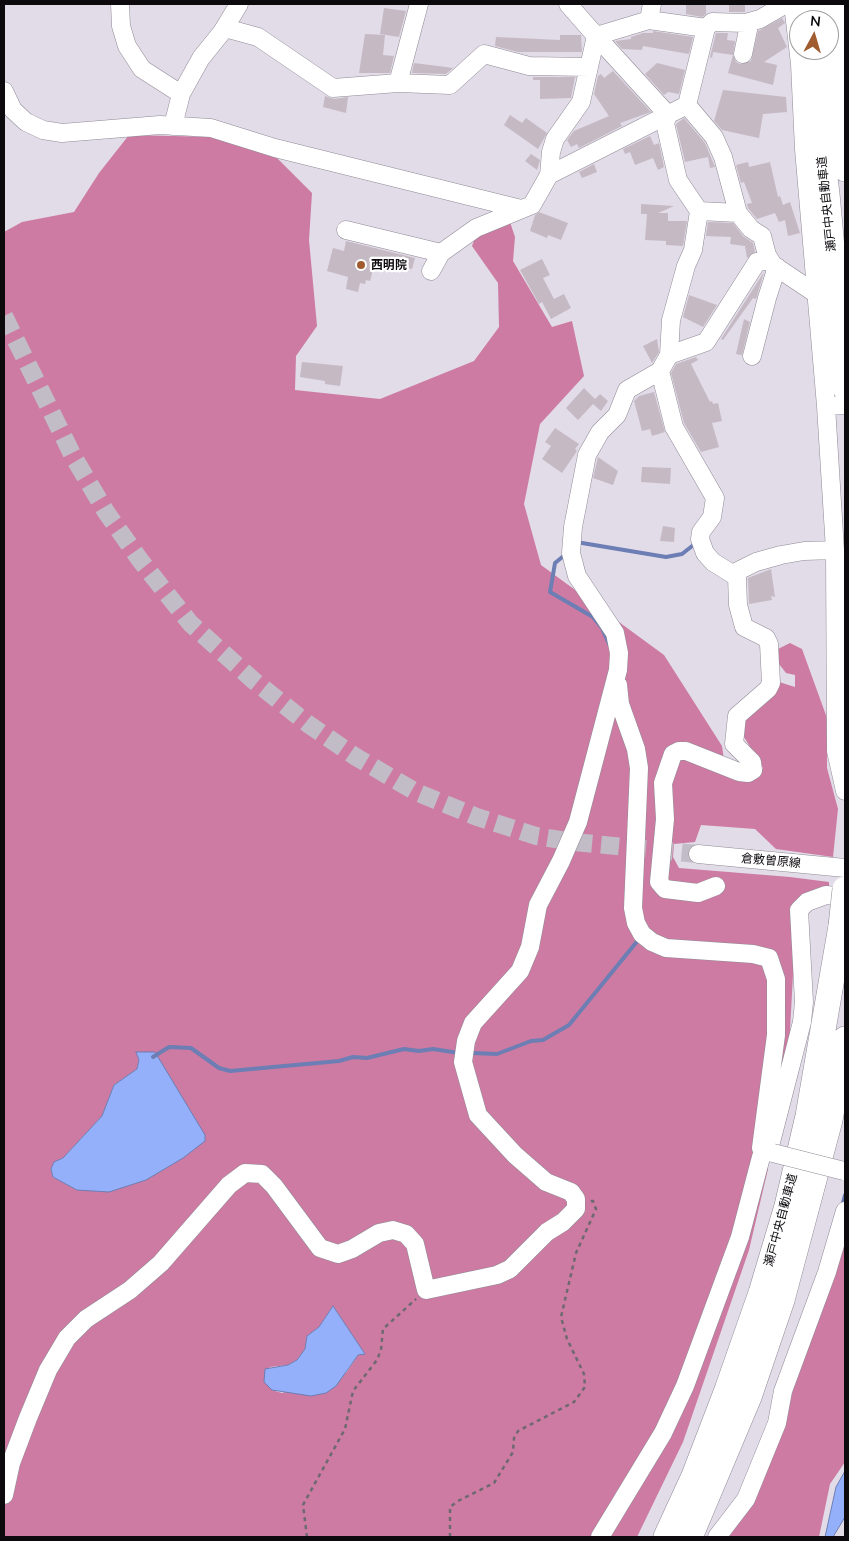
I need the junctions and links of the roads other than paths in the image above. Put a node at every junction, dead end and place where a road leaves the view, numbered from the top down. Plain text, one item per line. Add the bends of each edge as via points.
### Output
1 (120, 4) edge
2 (239, 4) edge
3 (419, 4) edge
4 (568, 4) edge
5 (786, 4) edge
6 (793, 4) edge
7 (838, 4) edge
8 (651, 12) edge
9 (746, 23) junction
10 (225, 28) junction
11 (706, 28) junction
12 (596, 36) junction
13 (744, 54) dead end
14 (810, 60) edge
15 (832, 60) edge
16 (845, 60) edge
17 (589, 67) junction
18 (398, 83) junction
19 (4, 91) edge
20 (181, 94) junction
21 (688, 105) junction
22 (668, 115) junction
23 (173, 126) junction
24 (845, 169) edge
25 (549, 175) junction
26 (521, 209) junction
27 (699, 211) junction
28 (738, 213) junction
29 (346, 230) dead end
30 (440, 252) junction
31 (774, 264) junction
32 (432, 271) dead end
33 (815, 293) junction
34 (669, 355) junction
35 (752, 356) dead end
36 (660, 371) junction
37 (845, 388) edge
38 (845, 405) edge
39 (826, 406) junction
40 (835, 550) junction
41 (732, 574) junction
42 (616, 678) junction
43 (845, 791) edge
44 (698, 854) tunnel mouth
45 (845, 868) edge
46 (716, 886) dead end
47 (845, 890) edge
48 (845, 897) edge
49 (845, 1039) edge
50 (769, 1152) junction
51 (845, 1171) edge
52 (845, 1211) edge
53 (4, 1495) edge
54 (600, 1537) edge
55 (666, 1537) edge
56 (690, 1537) edge
57 (717, 1537) edge

1 - 20 street via 120,26 127,46 142,69
2 - 10 street
3 - 18 street
4 - 12 street
5 - 9 street
6 - 33 street
7 - 16 street
8 - 11 street
8 - 12 street
9 - 11 street via 712,22
9 - 13 street
10 - 18 street via 258,36 333,88
10 - 20 street via 201,58
11 - 21 street
12 - 17 street
12 - 22 street
14 - 37 highway, 瀬戸中央自動車道 via 827,194
15 - 24 highway, 瀬戸中央自動車道
17 - 18 street via 529,66 484,54 450,85
17 - 25 street via 581,102 555,139
19 - 23 street via 13,110 26,122 43,130 62,133
20 - 23 street
21 - 22 street
21 - 28 street via 717,143
22 - 25 street
22 - 27 street via 665,123 678,180
23 - 26 street via 211,128 275,148
25 - 26 street via 532,205
26 - 30 street via 476,228
27 - 28 street
27 - 34 street via 693,250 671,320
28 - 31 street via 751,229 762,236
29 - 30 street
30 - 32 street
31 - 33 street
31 - 34 street via 757,262 706,342
31 - 35 street
33 - 39 street
34 - 36 street
36 - 41 street via 674,427 715,498 712,517 700,539 705,553 713,562
36 - 42 street via 627,390 617,415 591,447 573,527 570,553 578,576 615,633 619,653
38 - 39 street
39 - 40 street
40 - 41 street via 781,555 756,562
40 - 43 street via 836,751
41 - 46 street via 737,578 738,605 744,627 766,638 769,644 768,689 737,716 734,744 752,762 753,770 748,774 738,772 679,751 673,754 663,783 665,819 659,882 665,889 698,893
42 - 50 street via 620,704 636,749 639,768 633,908 636,923 642,934 666,948 769,958 776,979 776,1035 760,1147
42 - 53 street via 578,822 562,861 538,905 530,947 520,971 473,1023 463,1062 478,1115 546,1182 571,1192 576,1199 576,1209 546,1232 510,1269 482,1279 426,1290 415,1244 406,1234 393,1230 379,1233 338,1254 320,1248 274,1186 262,1174 245,1173 229,1185 161,1263 130,1290 86,1319 67,1338 48,1370 28,1418 11,1464
44 - 45 street, 倉敷曽原線
47 - 55 highway, 瀬戸中央自動車道, bridge via 815,1080 787,1206 727,1390
48 - 50 street via 826,895 807,902 800,910 802,1022
49 - 56 highway, 瀬戸中央自動車道 via 827,1129 782,1300 748,1397
50 - 51 street, bridge
50 - 54 street via 685,1386 664,1433
52 - 57 street via 827,1272 783,1391 770,1441 746,1500

